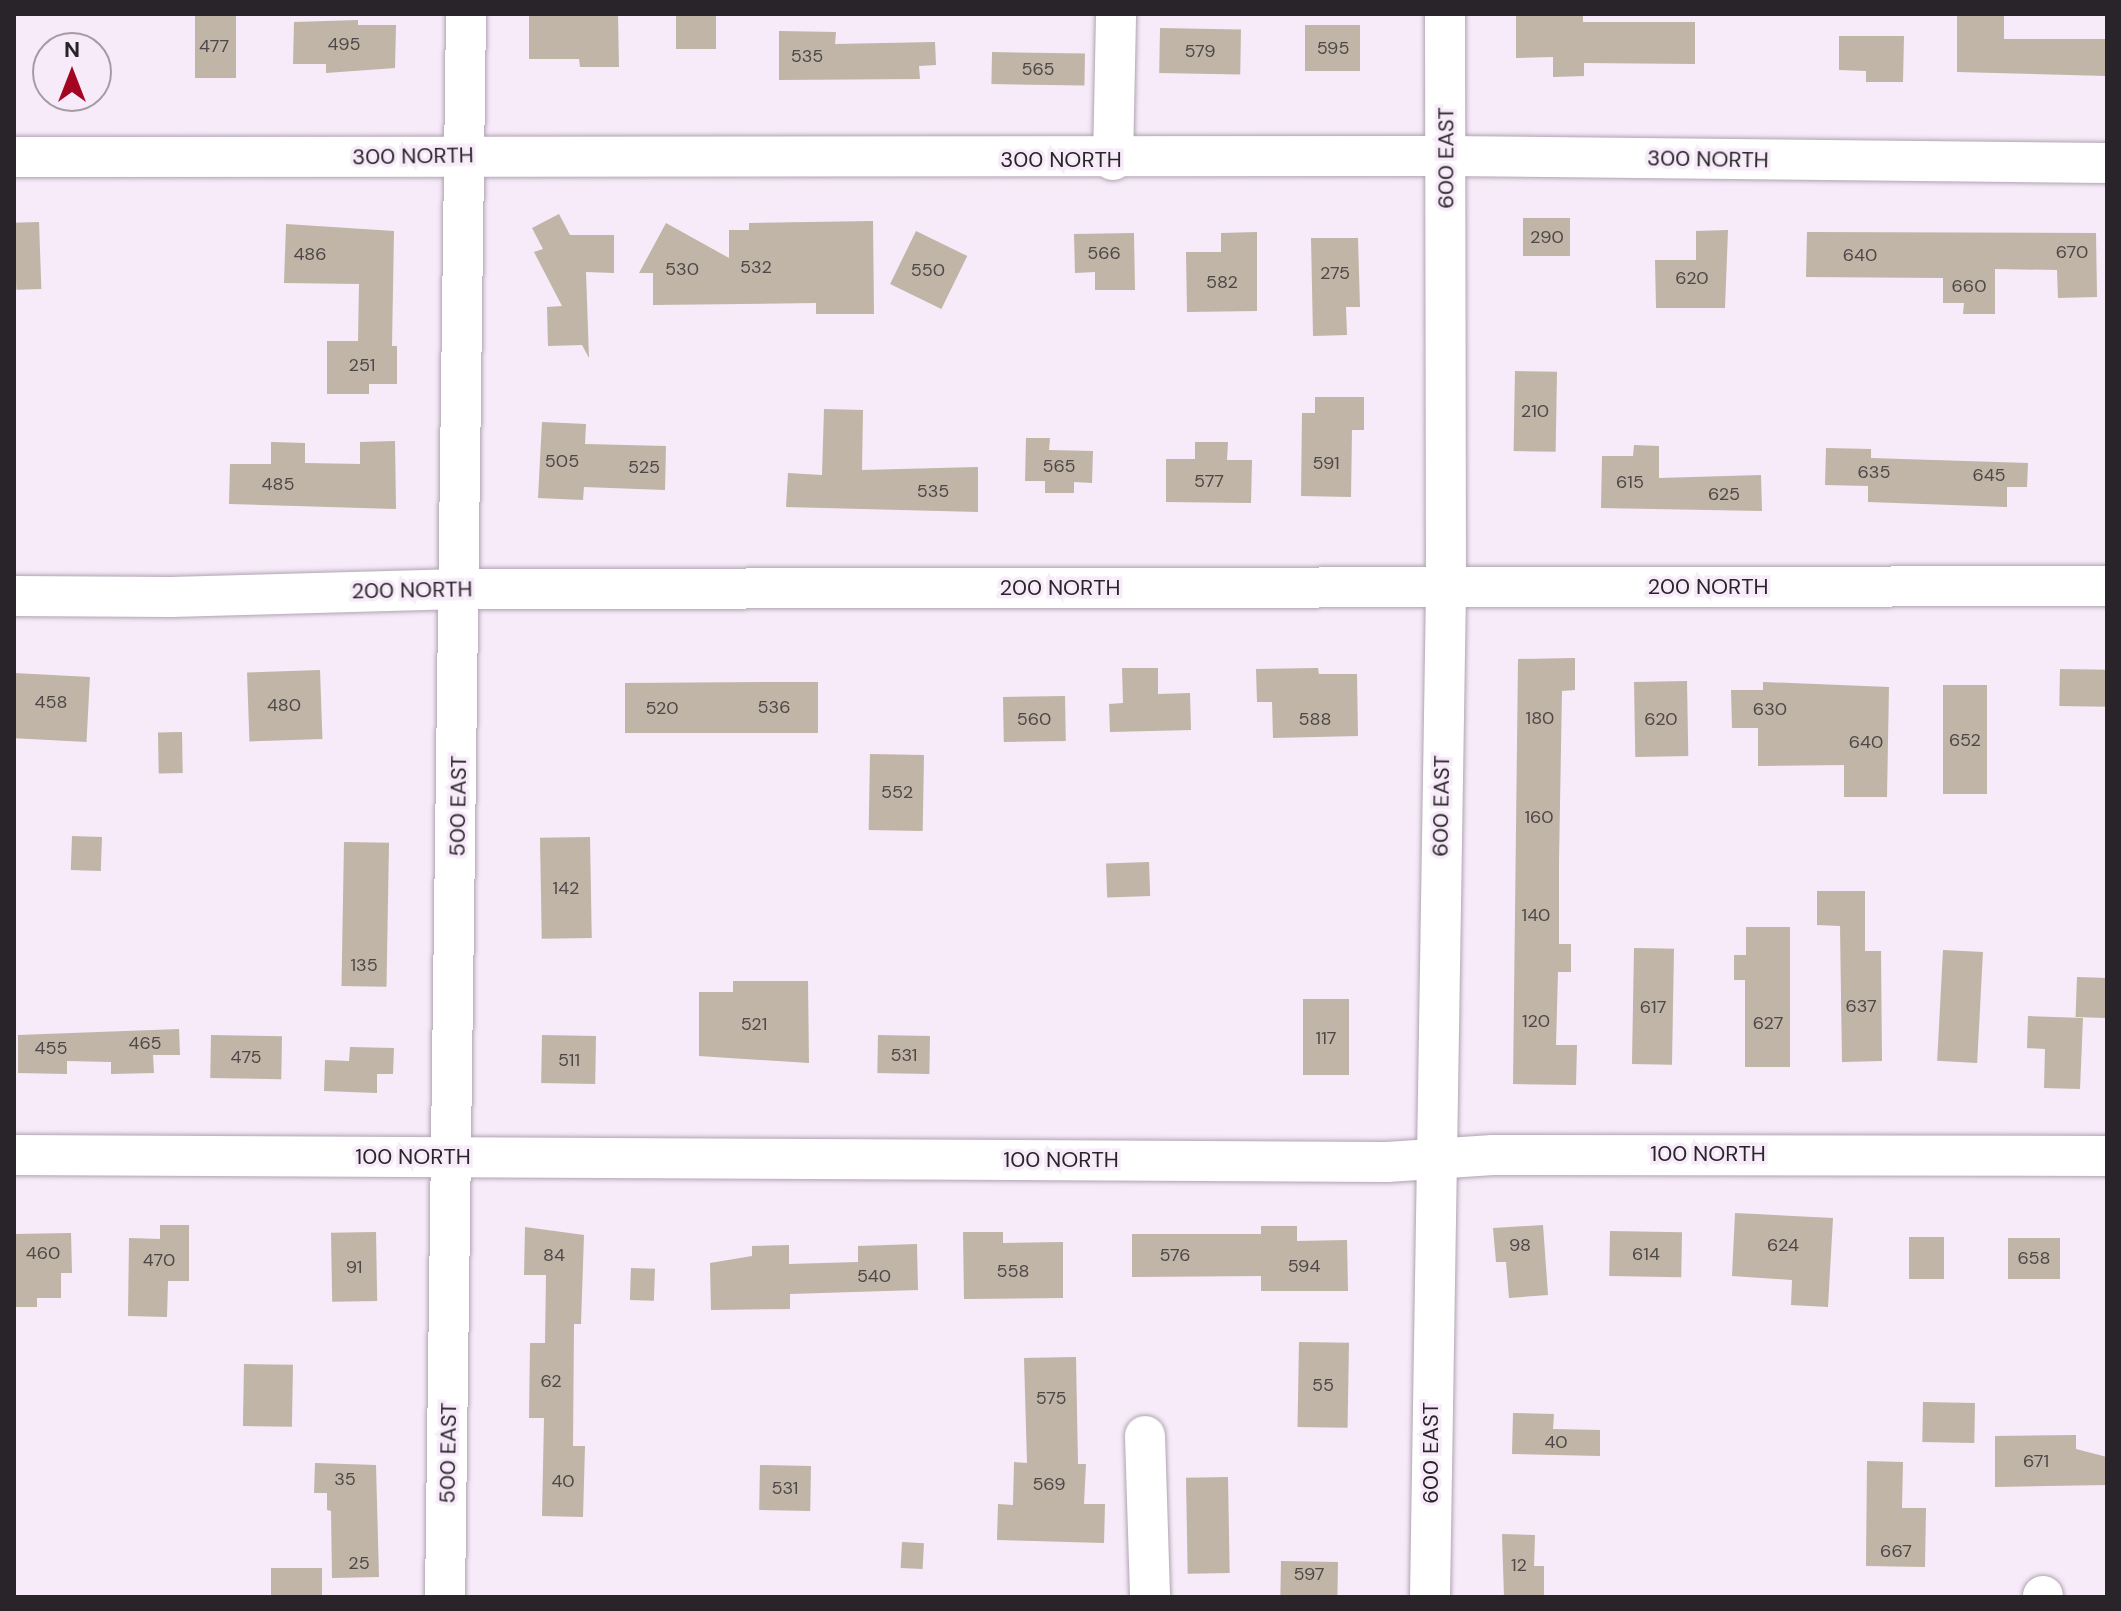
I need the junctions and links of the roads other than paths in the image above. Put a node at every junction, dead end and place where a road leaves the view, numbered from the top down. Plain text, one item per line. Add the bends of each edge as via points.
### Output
1 (466, 14) edge
2 (1116, 14) edge
3 (1445, 14) edge
4 (461, 155) junction
5 (1446, 156) junction
6 (14, 157) edge
7 (1113, 160) junction
8 (2107, 163) edge
9 (2107, 586) edge
10 (1446, 587) junction
11 (461, 589) junction
12 (14, 596) edge
13 (14, 1155) edge
14 (2107, 1156) edge
15 (453, 1157) junction
16 (1433, 1160) junction
17 (1145, 1436) dead end
18 (445, 1597) edge
19 (1150, 1597) edge
20 (1430, 1597) edge

1 - 4 street, 500 EAST
2 - 7 street
3 - 5 street, 600 EAST
4 - 6 street, 300 NORTH
4 - 7 street, 300 NORTH
4 - 11 street, 500 EAST
5 - 7 street, 300 NORTH
5 - 8 street, 300 NORTH
5 - 10 street, 600 EAST
9 - 10 street, 200 NORTH
10 - 11 street, 200 NORTH
10 - 16 street, 600 EAST
11 - 12 street, 200 NORTH
11 - 15 street, 500 EAST
13 - 15 street, 100 NORTH
14 - 16 street, 100 NORTH via 1509,1155
15 - 16 street, 100 NORTH
15 - 18 street, 500 EAST
16 - 20 street, 600 EAST
17 - 19 street

